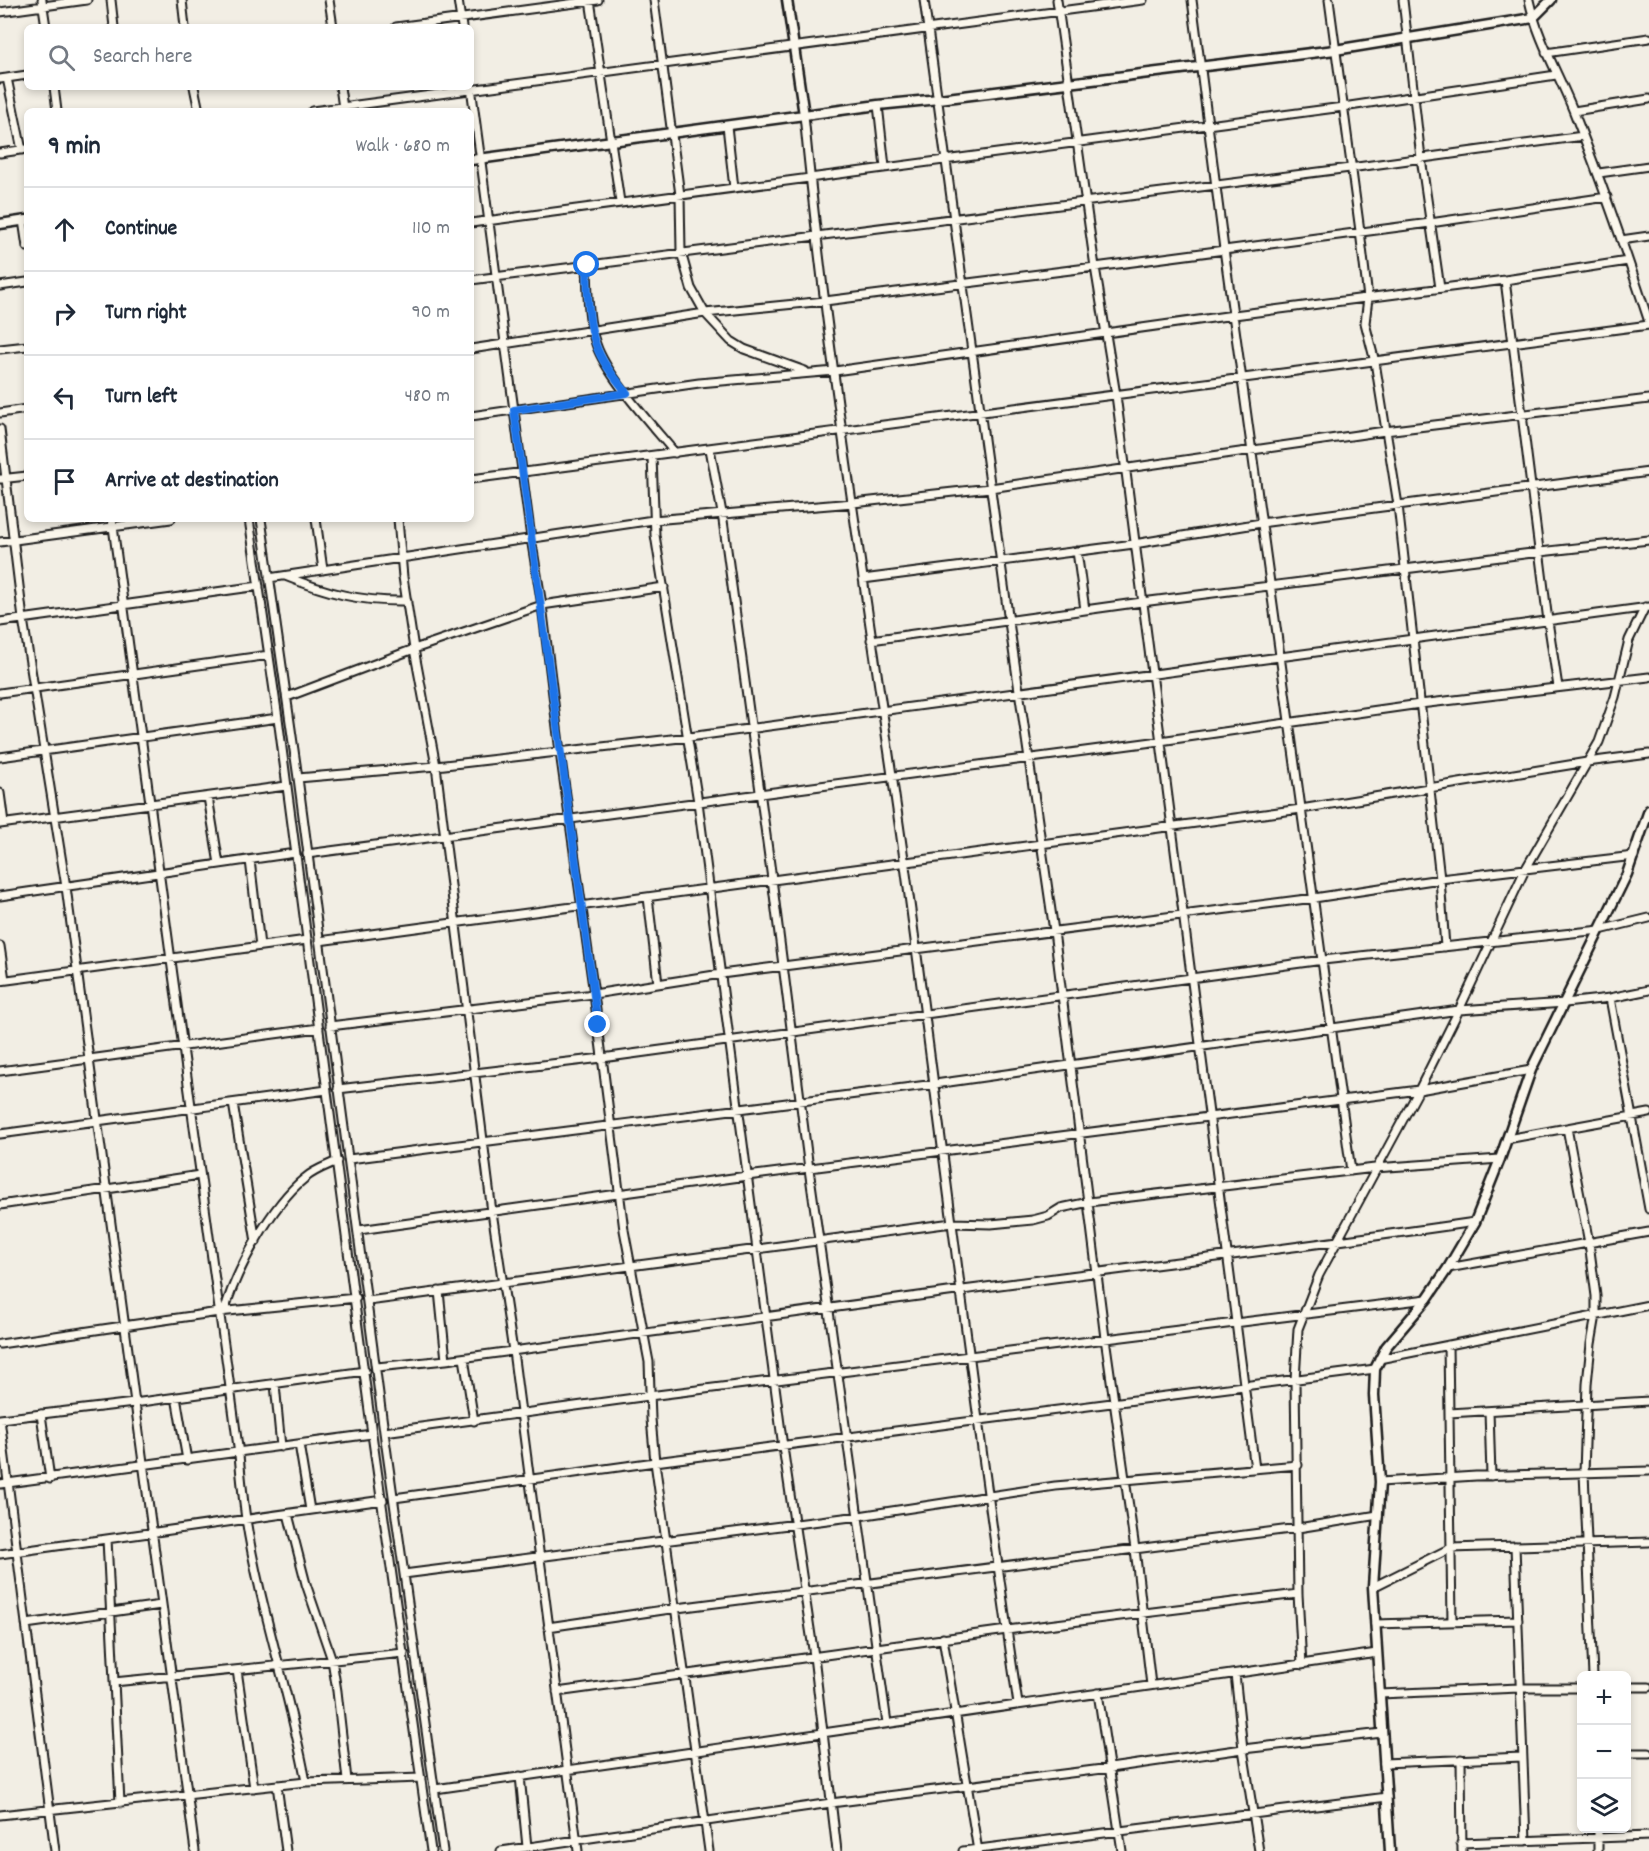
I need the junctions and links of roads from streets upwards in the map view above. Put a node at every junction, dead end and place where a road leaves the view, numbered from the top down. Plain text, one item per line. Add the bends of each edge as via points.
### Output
1 (87, 0) edge
2 (111, 0) edge
3 (182, 0) edge
4 (329, 0) edge
5 (458, 0) edge
6 (592, 0) edge
7 (654, 0) edge
8 (787, 0) edge
9 (924, 0) edge
10 (1057, 0) edge
11 (1143, 0) edge
12 (1192, 0) edge
13 (1329, 0) edge
14 (1403, 0) edge
15 (1529, 0) edge
16 (1551, 0) edge
17 (42, 3) edge
18 (0, 12) edge
19 (1059, 12) junction
20 (460, 18) junction
21 (1533, 18) junction
22 (46, 24) edge
23 (114, 24) edge
24 (185, 24) edge
25 (333, 24) edge
26 (417, 24) edge
27 (461, 24) edge
28 (928, 28) junction
29 (1407, 38) junction
30 (1649, 38) edge
31 (794, 47) junction
32 (1335, 50) junction
33 (1546, 53) junction
34 (662, 63) junction
35 (1202, 66) junction
36 (600, 72) junction
37 (1557, 75) junction
38 (24, 76) edge
39 (4, 79) edge
40 (1069, 82) junction
41 (474, 88) edge
42 (54, 90) edge
43 (194, 90) edge
44 (340, 90) edge
45 (459, 90) edge
46 (471, 90) edge
47 (1415, 96) junction
48 (939, 99) junction
49 (1649, 99) edge
50 (878, 105) junction
51 (1343, 107) junction
52 (57, 108) edge
53 (198, 108) edge
54 (343, 108) edge
55 (349, 108) edge
56 (474, 108) edge
57 (474, 109) edge
58 (1574, 111) junction
59 (804, 116) junction
60 (727, 126) junction
61 (1209, 126) junction
62 (671, 134) junction
63 (1583, 136) junction
64 (1078, 142) junction
65 (611, 143) junction
66 (24, 149) edge
67 (0, 153) edge
68 (1421, 158) junction
69 (481, 159) junction
70 (945, 159) junction
71 (474, 160) edge
72 (1649, 166) edge
73 (885, 167) junction
74 (1350, 168) junction
75 (1599, 173) junction
76 (810, 177) junction
77 (1216, 184) junction
78 (734, 188) junction
79 (680, 195) junction
80 (1607, 197) junction
81 (620, 202) junction
82 (1086, 202) junction
83 (953, 219) junction
84 (24, 220) edge
85 (489, 220) junction
86 (474, 222) edge
87 (1430, 223) junction
88 (0, 224) edge
89 (1360, 231) junction
90 (817, 235) junction
91 (1649, 236) edge
92 (1621, 240) junction
93 (1224, 249) junction
94 (681, 252) junction
95 (1628, 261) junction
96 (587, 265) junction
97 (1095, 267) junction
98 (495, 277) junction
99 (474, 280) edge
100 (1505, 280) junction
101 (24, 282) edge
102 (963, 284) junction
103 (0, 286) edge
104 (1440, 288) junction
105 (1368, 298) junction
106 (825, 301) junction
107 (1646, 303) edge
108 (705, 313) junction
109 (1234, 315) junction
110 (1649, 324) edge
111 (592, 332) junction
112 (1105, 333) junction
113 (505, 344) junction
114 (1514, 344) junction
115 (24, 346) edge
116 (0, 349) edge
117 (474, 349) edge
118 (973, 352) junction
119 (1375, 362) junction
120 (835, 371) junction
121 (808, 372) junction
122 (1243, 377) junction
123 (627, 393) junction
124 (1116, 395) junction
125 (1649, 399) edge
126 (24, 409) edge
127 (514, 410) junction
128 (981, 412) junction
129 (0, 413) edge
130 (1522, 414) junction
131 (474, 416) edge
132 (0, 429) edge
133 (843, 430) junction
134 (1385, 431) junction
135 (710, 449) junction
136 (1252, 449) junction
137 (675, 453) junction
138 (652, 457) junction
139 (1124, 468) junction
140 (1649, 472) edge
141 (522, 473) junction
142 (24, 476) edge
143 (3, 479) edge
144 (474, 479) edge
145 (1532, 487) junction
146 (990, 488) junction
147 (853, 503) junction
148 (1398, 505) junction
149 (722, 513) junction
150 (653, 520) junction
151 (249, 522) edge
152 (261, 522) edge
153 (316, 522) edge
154 (398, 522) edge
155 (112, 523) edge
156 (1261, 523) junction
157 (531, 538) junction
158 (13, 540) junction
159 (1649, 540) edge
160 (0, 542) edge
161 (1134, 544) junction
162 (1077, 551) junction
163 (1540, 552) junction
164 (401, 559) junction
165 (1001, 562) junction
166 (323, 570) junction
167 (1406, 570) junction
168 (285, 576) junction
169 (269, 578) junction
170 (863, 579) junction
171 (258, 586) junction
172 (1271, 586) junction
173 (664, 587) junction
174 (407, 601) junction
175 (1142, 602) junction
176 (123, 605) junction
177 (542, 605) junction
178 (1647, 606) edge
179 (1085, 610) junction
180 (23, 619) junction
181 (1548, 621) junction
182 (0, 622) edge
183 (1009, 622) junction
184 (871, 640) junction
185 (1412, 641) junction
186 (414, 649) junction
187 (269, 655) junction
188 (1281, 658) junction
189 (131, 673) junction
190 (1151, 675) junction
191 (1649, 677) edge
192 (1619, 680) junction
193 (35, 687) junction
194 (1558, 687) junction
195 (0, 693) edge
196 (1019, 693) junction
197 (287, 697) junction
198 (1420, 704) junction
199 (882, 712) junction
200 (278, 718) junction
201 (1290, 722) junction
202 (750, 729) junction
203 (689, 737) junction
204 (140, 738) junction
205 (1160, 741) junction
206 (46, 751) junction
207 (560, 752) junction
208 (1649, 754) edge
209 (0, 757) edge
210 (1029, 758) junction
211 (1587, 762) junction
212 (436, 766) junction
213 (892, 776) junction
214 (298, 778) junction
215 (286, 786) junction
216 (1430, 789) junction
217 (0, 793) edge
218 (760, 794) junction
219 (208, 797) junction
220 (698, 802) junction
221 (149, 805) junction
222 (1301, 808) junction
223 (1649, 810) edge
224 (56, 817) junction
225 (569, 820) junction
226 (2, 824) edge
227 (1171, 826) junction
228 (1646, 829) edge
229 (444, 836) junction
230 (1041, 844) junction
231 (295, 853) junction
232 (307, 854) junction
233 (1634, 856) junction
234 (250, 860) junction
235 (904, 863) junction
236 (219, 864) junction
237 (1525, 870) junction
238 (159, 874) junction
239 (772, 879) junction
240 (1440, 879) junction
241 (66, 887) junction
242 (709, 889) junction
243 (0, 896) edge
244 (648, 897) junction
245 (1314, 898) junction
246 (582, 906) junction
247 (1183, 914) junction
248 (1649, 918) edge
249 (456, 922) junction
250 (1600, 930) junction
251 (1054, 931) junction
252 (307, 940) junction
253 (319, 941) junction
254 (1491, 941) junction
255 (0, 946) edge
256 (260, 946) junction
257 (1445, 946) junction
258 (916, 949) junction
259 (172, 958) junction
260 (1323, 960) junction
261 (784, 967) junction
262 (77, 970) junction
263 (721, 974) junction
264 (1191, 978) junction
265 (2, 980) edge
266 (658, 984) junction
267 (1649, 990) edge
268 (594, 994) junction
269 (1061, 997) junction
270 (1610, 998) junction
271 (1565, 1003) junction
272 (467, 1010) junction
273 (1459, 1010) junction
274 (925, 1015) junction
275 (330, 1026) junction
276 (319, 1028) junction
277 (1331, 1029) junction
278 (792, 1033) junction
279 (730, 1041) junction
280 (183, 1045) junction
281 (1200, 1046) junction
282 (88, 1057) junction
283 (602, 1058) junction
284 (1070, 1065) junction
285 (1531, 1070) junction
286 (0, 1071) edge
287 (475, 1074) junction
288 (934, 1084) junction
289 (338, 1089) junction
290 (327, 1090) junction
291 (1419, 1090) junction
292 (801, 1100) junction
293 (1341, 1100) junction
294 (233, 1103) junction
295 (738, 1108) junction
296 (190, 1109) junction
297 (1649, 1113) edge
298 (1210, 1116) junction
299 (1631, 1117) junction
300 (97, 1121) junction
301 (611, 1126) junction
302 (1567, 1128) junction
303 (1079, 1132) junction
304 (0, 1134) edge
305 (1507, 1139) junction
306 (483, 1142) junction
307 (942, 1151) junction
308 (349, 1159) junction
309 (1500, 1159) junction
310 (338, 1161) junction
311 (1375, 1168) junction
312 (809, 1169) junction
313 (1351, 1171) junction
314 (200, 1175) junction
315 (747, 1176) junction
316 (1646, 1179) edge
317 (1219, 1188) junction
318 (106, 1189) junction
319 (619, 1193) junction
320 (1089, 1202) junction
321 (0, 1205) edge
322 (1649, 1209) edge
323 (492, 1212) junction
324 (1475, 1222) junction
325 (952, 1223) junction
326 (359, 1230) junction
327 (1649, 1232) edge
328 (820, 1240) junction
329 (256, 1242) junction
330 (1337, 1243) junction
331 (1589, 1243) junction
332 (758, 1248) junction
333 (1228, 1255) junction
334 (630, 1265) junction
335 (1448, 1268) junction
336 (1096, 1273) junction
337 (502, 1282) junction
338 (439, 1291) junction
339 (962, 1291) junction
340 (356, 1298) junction
341 (1427, 1299) junction
342 (368, 1301) junction
343 (1649, 1305) edge
344 (829, 1310) junction
345 (222, 1312) junction
346 (1303, 1315) junction
347 (1596, 1315) junction
348 (767, 1318) junction
349 (1237, 1323) junction
350 (124, 1326) junction
351 (644, 1335) junction
352 (1105, 1338) junction
353 (0, 1344) edge
354 (1448, 1345) junction
355 (513, 1351) junction
356 (970, 1357) junction
357 (464, 1358) junction
358 (1379, 1359) junction
359 (446, 1360) junction
360 (376, 1367) junction
361 (1375, 1369) junction
362 (365, 1371) junction
363 (837, 1374) junction
364 (1295, 1380) junction
365 (774, 1382) junction
366 (275, 1384) junction
367 (1245, 1385) junction
368 (230, 1390) junction
369 (650, 1396) junction
370 (176, 1397) junction
371 (1649, 1401) edge
372 (1115, 1402) junction
373 (135, 1403) junction
374 (1586, 1405) junction
375 (1489, 1411) junction
376 (1449, 1413) junction
377 (41, 1414) junction
378 (521, 1414) junction
379 (0, 1419) edge
380 (474, 1421) junction
381 (978, 1422) junction
382 (384, 1432) junction
383 (372, 1434) junction
384 (847, 1439) junction
385 (299, 1444) junction
386 (281, 1447) junction
387 (783, 1447) junction
388 (239, 1453) junction
389 (187, 1460) junction
390 (655, 1462) junction
391 (1298, 1465) junction
392 (142, 1466) junction
393 (1255, 1469) junction
394 (1649, 1471) edge
395 (1584, 1473) junction
396 (1491, 1476) junction
397 (1449, 1477) junction
398 (50, 1479) junction
399 (530, 1479) junction
400 (1125, 1480) junction
401 (1380, 1482) junction
402 (4, 1484) edge
403 (394, 1498) junction
404 (989, 1498) junction
405 (382, 1500) junction
406 (310, 1510) junction
407 (288, 1514) junction
408 (1378, 1515) junction
409 (859, 1516) junction
410 (246, 1520) junction
411 (794, 1524) junction
412 (1298, 1528) junction
413 (151, 1533) junction
414 (107, 1539) junction
415 (667, 1541) junction
416 (1649, 1542) edge
417 (1587, 1544) junction
418 (1515, 1546) junction
419 (1451, 1548) junction
420 (1135, 1549) junction
421 (17, 1552) junction
422 (0, 1554) edge
423 (539, 1557) junction
424 (998, 1567) junction
425 (404, 1574) junction
426 (868, 1584) junction
427 (1373, 1587) junction
428 (804, 1592) junction
429 (1298, 1594) junction
430 (162, 1605) junction
431 (677, 1608) junction
432 (111, 1613) junction
433 (1142, 1614) junction
434 (1518, 1620) junction
435 (1452, 1622) junction
436 (26, 1624) junction
437 (1375, 1624) junction
438 (548, 1627) junction
439 (1007, 1630) junction
440 (943, 1638) junction
441 (876, 1648) junction
442 (404, 1653) junction
443 (1377, 1653) junction
444 (814, 1656) junction
445 (332, 1660) junction
446 (278, 1665) junction
447 (1302, 1665) junction
448 (237, 1670) junction
449 (1593, 1671) edge
450 (685, 1674) junction
451 (1235, 1674) junction
452 (171, 1678) junction
453 (114, 1682) junction
454 (1151, 1685) junction
455 (1631, 1687) edge
456 (1649, 1687) edge
457 (1519, 1688) junction
458 (1577, 1688) edge
459 (557, 1692) junction
460 (1098, 1693) junction
461 (1380, 1694) junction
462 (1018, 1704) junction
463 (955, 1713) junction
464 (887, 1723) junction
465 (823, 1732) junction
466 (1382, 1733) junction
467 (1243, 1749) junction
468 (695, 1751) junction
469 (1631, 1753) edge
470 (1649, 1753) edge
471 (1522, 1757) junction
472 (1461, 1759) junction
473 (1384, 1763) junction
474 (568, 1768) junction
475 (1110, 1768) junction
476 (520, 1776) junction
477 (421, 1778) junction
478 (347, 1780) junction
479 (306, 1782) junction
480 (277, 1785) junction
481 (969, 1786) junction
482 (254, 1788) junction
483 (435, 1789) junction
484 (188, 1796) junction
485 (1387, 1797) junction
486 (120, 1803) junction
487 (831, 1803) junction
488 (50, 1811) junction
489 (1254, 1814) junction
490 (0, 1815) edge
491 (705, 1822) junction
492 (1118, 1831) junction
493 (1598, 1833) edge
494 (1649, 1836) edge
495 (1598, 1839) junction
496 (576, 1840) junction
497 (1526, 1841) junction
498 (527, 1847) junction
499 (1462, 1847) edge
500 (978, 1850) edge
501 (55, 1851) edge
502 (195, 1851) edge
503 (286, 1851) edge
504 (431, 1851) edge
505 (443, 1851) edge
506 (501, 1851) edge
507 (578, 1851) edge
508 (709, 1851) edge
509 (837, 1851) edge
510 (963, 1851) edge
511 (1122, 1851) edge
512 (1259, 1851) edge
513 (1390, 1851) edge
514 (1598, 1851) edge

1 - 17 street
2 - 23 street
3 - 24 street
4 - 25 street
5 - 20 street
6 - 20 street
6 - 36 street
7 - 34 street
8 - 31 street
9 - 28 street
10 - 19 street
11 - 19 street
12 - 35 street
13 - 32 street
14 - 29 street
15 - 21 street
16 - 21 street
17 - 18 street
17 - 22 street
19 - 28 street
19 - 40 street
20 - 26 street
20 - 27 street
21 - 29 street
21 - 33 street
28 - 31 street
28 - 48 street
29 - 32 street
29 - 47 street
30 - 33 street
31 - 34 street
31 - 59 street
32 - 35 street
32 - 51 street
33 - 37 street
34 - 36 street
34 - 62 street
35 - 40 street
35 - 61 street
36 - 41 street
36 - 65 street
37 - 47 street
37 - 58 street
38 - 39 street
39 - 66 street
40 - 48 street
40 - 64 street
42 - 52 street
43 - 53 street
44 - 54 street
45 - 55 street
46 - 56 street
47 - 51 street
47 - 68 street
48 - 50 street
48 - 70 street
49 - 58 street
50 - 59 street
50 - 73 street
51 - 61 street
51 - 74 street
57 - 69 street
58 - 63 street
59 - 60 street
59 - 76 street
60 - 62 street
60 - 78 street
61 - 64 street
61 - 77 street
62 - 65 street
62 - 79 street
63 - 68 street
63 - 75 street
64 - 70 street
64 - 82 street
65 - 69 street
65 - 81 street
66 - 67 street
68 - 74 street
68 - 87 street
69 - 71 street
69 - 85 street
70 - 73 street
70 - 83 street
72 - 75 street
73 - 76 street
74 - 77 street
74 - 89 street
75 - 80 street
76 - 78 street
76 - 90 street
77 - 82 street
77 - 93 street
78 - 79 street
79 - 81 street
79 - 94 street
80 - 87 street
80 - 92 street
81 - 85 street
82 - 83 street
82 - 97 street
83 - 90 street
83 - 102 street
84 - 88 street
85 - 86 street
85 - 98 street
87 - 89 street
87 - 104 street
89 - 93 street
89 - 105 street
90 - 94 street
90 - 106 street
91 - 92 street
92 - 95 street
93 - 97 street
93 - 109 street
94 - 96 street
94 - 108 street via 691,288
95 - 100 street
95 - 107 street
96 - 98 street
96 - 111 street
97 - 102 street
97 - 112 street
98 - 99 street
98 - 113 street
100 - 104 street
100 - 114 street
101 - 103 street
102 - 106 street
102 - 118 street
104 - 105 street
105 - 109 street
105 - 119 street via 1365,323
106 - 108 street
106 - 120 street
107 - 110 street
108 - 111 street
108 - 121 street via 721,332 744,349
109 - 112 street
109 - 122 street
110 - 114 street
111 - 113 street
111 - 123 street via 602,357
112 - 118 street
112 - 124 street
113 - 117 street
113 - 127 street
114 - 119 street
114 - 130 street
115 - 116 street
118 - 120 street
118 - 128 street
119 - 122 street
119 - 134 street
120 - 121 street
120 - 133 street
121 - 123 street
122 - 124 street
122 - 136 street
123 - 127 street
123 - 137 street
124 - 128 street
124 - 139 street
125 - 130 street
126 - 129 street
127 - 131 street
127 - 141 street
128 - 133 street
128 - 146 street
130 - 134 street
130 - 145 street
132 - 143 street
133 - 135 street
133 - 147 street
134 - 136 street
134 - 148 street
135 - 137 street
135 - 149 street
136 - 139 street
136 - 156 street
137 - 138 street
138 - 141 street
138 - 150 street
139 - 146 street
139 - 161 street
140 - 145 street
141 - 144 street
141 - 157 street
142 - 143 street
143 - 158 street
145 - 148 street
145 - 163 street
146 - 147 street
146 - 165 street
147 - 149 street
147 - 170 street
148 - 156 street
148 - 167 street
149 - 150 street
149 - 202 street
150 - 157 street
150 - 173 street
151 - 171 street
152 - 169 street
153 - 166 street
154 - 164 street
155 - 158 street
155 - 176 street
156 - 161 street
156 - 172 street
157 - 164 street
157 - 177 street
158 - 160 street
158 - 180 street
159 - 163 street
161 - 162 street
161 - 175 street
162 - 165 street
162 - 179 street
163 - 167 street
163 - 181 street
164 - 166 street
164 - 174 street
165 - 170 street
165 - 183 street
166 - 168 street
167 - 172 street
167 - 185 street
168 - 169 street
168 - 174 street via 355,599
169 - 197 street
170 - 184 street
171 - 176 street
171 - 187 street
172 - 175 street
172 - 188 street
173 - 177 street
173 - 203 street
174 - 186 street
175 - 179 street
175 - 190 street
176 - 180 street
176 - 189 street
177 - 186 street
177 - 207 street
178 - 181 street
178 - 192 street via 1631,634
179 - 183 street
180 - 182 street
180 - 193 street
181 - 185 street
181 - 194 street
183 - 184 street
183 - 196 street
184 - 199 street
185 - 188 street
185 - 198 street
186 - 197 street
186 - 212 street
187 - 189 street
187 - 200 street
188 - 190 street
188 - 201 street
189 - 193 street
189 - 204 street
190 - 196 street
190 - 205 street
191 - 192 street
192 - 194 street
192 - 211 street via 1605,727
193 - 195 street
193 - 206 street
194 - 198 street
196 - 199 street
196 - 210 street
197 - 214 street
198 - 201 street
198 - 216 street
199 - 202 street
199 - 213 street
200 - 204 street
200 - 215 street
201 - 205 street
201 - 222 street
202 - 203 street
202 - 218 street
203 - 207 street
203 - 220 street
204 - 206 street
204 - 221 street
205 - 210 street
205 - 227 street
206 - 209 street
206 - 224 street
207 - 212 street
207 - 225 street
208 - 211 street
210 - 213 street
210 - 230 street
211 - 216 street
211 - 237 street
212 - 214 street
212 - 229 street
213 - 218 street
213 - 235 street
214 - 232 street
215 - 219 street
215 - 231 street
216 - 222 street
216 - 240 street
217 - 226 street
218 - 220 street
218 - 239 street
219 - 221 street
219 - 236 street
220 - 225 street
220 - 242 street
221 - 224 street
221 - 238 street
222 - 227 street
222 - 245 street
223 - 228 street
224 - 226 street
224 - 241 street
225 - 229 street
225 - 246 street
227 - 230 street
227 - 247 street
228 - 233 street
229 - 232 street
229 - 249 street
230 - 235 street
230 - 251 street
231 - 234 street
231 - 252 street
232 - 253 street
233 - 237 street
233 - 250 street
234 - 236 street
234 - 256 street
235 - 239 street
235 - 258 street
236 - 238 street
237 - 240 street
237 - 254 street
238 - 241 street
238 - 259 street
239 - 242 street
239 - 261 street
240 - 245 street
240 - 257 street
241 - 243 street
241 - 262 street
242 - 244 street
242 - 263 street
244 - 246 street
244 - 266 street
245 - 247 street
245 - 260 street
246 - 249 street
246 - 268 street
247 - 251 street
247 - 264 street
248 - 250 street
249 - 253 street
249 - 272 street
250 - 254 street
250 - 271 street
251 - 258 street
251 - 269 street
252 - 256 street
252 - 276 street
253 - 275 street
254 - 257 street
254 - 273 street
255 - 265 street
256 - 259 street
257 - 260 street
258 - 261 street
258 - 274 street
259 - 262 street
259 - 280 street
260 - 264 street
260 - 277 street
261 - 263 street
261 - 278 street
262 - 265 street
262 - 282 street
263 - 266 street
263 - 279 street
264 - 269 street
264 - 281 street
266 - 268 street
267 - 270 street
268 - 272 street
268 - 283 street
269 - 274 street
269 - 284 street
270 - 271 street
270 - 299 street
271 - 273 street
271 - 285 street
272 - 275 street
272 - 287 street
273 - 277 street
273 - 291 street
274 - 278 street
274 - 288 street
275 - 289 street
276 - 280 street
276 - 290 street
277 - 281 street
277 - 293 street
278 - 279 street
278 - 292 street
279 - 283 street
279 - 295 street
280 - 282 street
280 - 296 street
281 - 284 street
281 - 298 street
282 - 286 street
282 - 300 street
283 - 287 street
283 - 301 street
284 - 288 street
284 - 303 street
285 - 291 street
285 - 305 street
287 - 289 street
287 - 306 street
288 - 292 street
288 - 307 street
289 - 308 street
290 - 294 street
290 - 310 street
291 - 293 street
291 - 311 street
292 - 295 street
292 - 312 street
293 - 298 street
293 - 313 street
294 - 296 street
294 - 329 street
295 - 301 street
295 - 315 street
296 - 300 street
296 - 314 street
297 - 299 street
298 - 303 street
298 - 317 street
299 - 302 street
299 - 316 street
300 - 304 street
300 - 318 street
301 - 306 street
301 - 319 street
302 - 305 street
302 - 331 street
303 - 307 street
303 - 320 street
305 - 309 street
306 - 308 street
306 - 323 street
307 - 312 street
307 - 325 street
308 - 326 street
309 - 311 street
309 - 324 street
310 - 329 street via 304,1178 282,1201
310 - 340 street
311 - 313 street
311 - 330 street
312 - 315 street
312 - 328 street
313 - 317 street
314 - 318 street
314 - 345 street
315 - 319 street
315 - 332 street
316 - 322 street
317 - 320 street
317 - 333 street
318 - 321 street
318 - 350 street
319 - 323 street
319 - 334 street
320 - 325 street via 1033,1220
320 - 336 street
323 - 326 street
323 - 337 street
324 - 330 street
324 - 335 street
325 - 328 street
325 - 339 street
326 - 342 street
327 - 331 street
328 - 332 street
328 - 344 street
329 - 345 street
330 - 333 street
330 - 346 street
331 - 335 street
331 - 347 street
332 - 334 street
332 - 348 street
333 - 336 street
333 - 349 street
334 - 337 street
334 - 351 street
335 - 341 street
336 - 339 street
336 - 352 street
337 - 338 street
337 - 355 street
338 - 342 street
338 - 359 street
339 - 344 street
339 - 356 street
340 - 345 street
340 - 362 street
341 - 346 street
341 - 358 street
342 - 360 street
343 - 347 street
344 - 348 street
344 - 363 street
345 - 350 street
345 - 368 street
346 - 349 street
346 - 364 street via 1298,1329
347 - 354 street
347 - 374 street
348 - 351 street
348 - 365 street
349 - 352 street
349 - 367 street
350 - 353 street
350 - 373 street
351 - 355 street
351 - 369 street
352 - 356 street
352 - 372 street
354 - 358 street
354 - 376 street
355 - 357 street
355 - 378 street
356 - 363 street
356 - 381 street
357 - 359 street
357 - 380 street
358 - 361 street
359 - 360 street
360 - 382 street
361 - 364 street
361 - 401 street
362 - 366 street
362 - 383 street
363 - 365 street
363 - 384 street
364 - 367 street
364 - 391 street
365 - 369 street
365 - 387 street
366 - 368 street
366 - 386 street
367 - 372 street
367 - 393 street
368 - 370 street
368 - 388 street
369 - 378 street
369 - 390 street
370 - 373 street
370 - 389 street
371 - 374 street
372 - 381 street
372 - 400 street
373 - 377 street
373 - 392 street
374 - 375 street
374 - 395 street
375 - 376 street
375 - 396 street
376 - 397 street
377 - 379 street
377 - 398 street
378 - 380 street
378 - 399 street
379 - 402 street
380 - 382 street
381 - 384 street
381 - 404 street
382 - 403 street
383 - 385 street
383 - 405 street
384 - 387 street
384 - 409 street
385 - 386 street
385 - 406 street
386 - 388 street
387 - 390 street
387 - 411 street
388 - 389 street
388 - 410 street
389 - 392 street
390 - 399 street
390 - 415 street
391 - 393 street
391 - 412 street
392 - 398 street
392 - 413 street
393 - 400 street
394 - 395 street
395 - 396 street
395 - 417 street
396 - 397 street
397 - 401 street
397 - 419 street
398 - 402 street
399 - 403 street
399 - 423 street
400 - 404 street via 1055,1486
400 - 420 street
401 - 408 street
402 - 421 street
403 - 425 street
404 - 409 street
404 - 424 street
405 - 406 street
405 - 442 street
406 - 407 street
407 - 410 street
407 - 445 street
408 - 412 street
408 - 427 street
409 - 411 street
409 - 426 street
410 - 413 street
410 - 446 street
411 - 415 street
411 - 428 street
412 - 420 street
412 - 429 street
413 - 414 street
413 - 430 street
414 - 421 street
414 - 432 street
415 - 423 street
415 - 431 street
416 - 417 street
417 - 418 street
417 - 449 street
418 - 419 street
418 - 434 street
419 - 427 street
419 - 435 street
420 - 424 street
420 - 433 street
421 - 422 street
421 - 436 street
423 - 425 street
423 - 438 street
424 - 426 street
424 - 439 street
425 - 483 street
426 - 428 street
426 - 441 street
427 - 437 street
428 - 431 street
428 - 444 street
429 - 433 street
429 - 447 street
430 - 432 street
430 - 452 street
431 - 438 street
431 - 450 street
432 - 436 street
432 - 453 street
433 - 439 street
433 - 454 street
434 - 435 street
434 - 457 street
435 - 437 street
436 - 488 street
437 - 443 street
438 - 459 street
439 - 440 street
439 - 462 street
440 - 441 street
440 - 463 street
441 - 444 street
441 - 464 street
442 - 445 street
442 - 477 street
443 - 447 street
443 - 461 street
444 - 450 street
444 - 465 street
445 - 446 street
445 - 478 street
446 - 448 street
446 - 479 street
447 - 451 street
448 - 452 street
448 - 482 street
450 - 459 street
450 - 468 street
451 - 454 street
451 - 467 street
452 - 453 street
452 - 484 street
453 - 486 street
454 - 460 street
455 - 456 street
457 - 458 street
457 - 461 street
457 - 471 street
459 - 474 street
460 - 462 street
460 - 475 street
461 - 466 street
462 - 463 street
463 - 464 street
463 - 481 street
464 - 465 street
465 - 468 street
465 - 487 street
466 - 467 street
466 - 473 street
467 - 475 street
467 - 489 street
468 - 474 street
468 - 491 street
469 - 470 street
471 - 472 street
471 - 497 street
472 - 473 street
472 - 499 street
473 - 485 street
474 - 476 street
474 - 496 street
475 - 481 street
475 - 492 street
476 - 483 street
476 - 498 street
477 - 478 street
477 - 504 street
478 - 479 street
479 - 480 street
480 - 482 street
480 - 503 street
481 - 487 street
481 - 500 street
482 - 484 street
483 - 505 street
484 - 486 street
484 - 502 street
485 - 489 street
485 - 513 street
486 - 488 street
487 - 491 street
487 - 509 street
488 - 490 street
488 - 501 street
489 - 492 street
489 - 512 street
491 - 496 street
491 - 508 street
492 - 500 street
492 - 511 street
493 - 495 street
494 - 495 street
495 - 497 street
495 - 514 street
496 - 498 street
496 - 507 street
497 - 499 street
498 - 506 street
500 - 510 street

